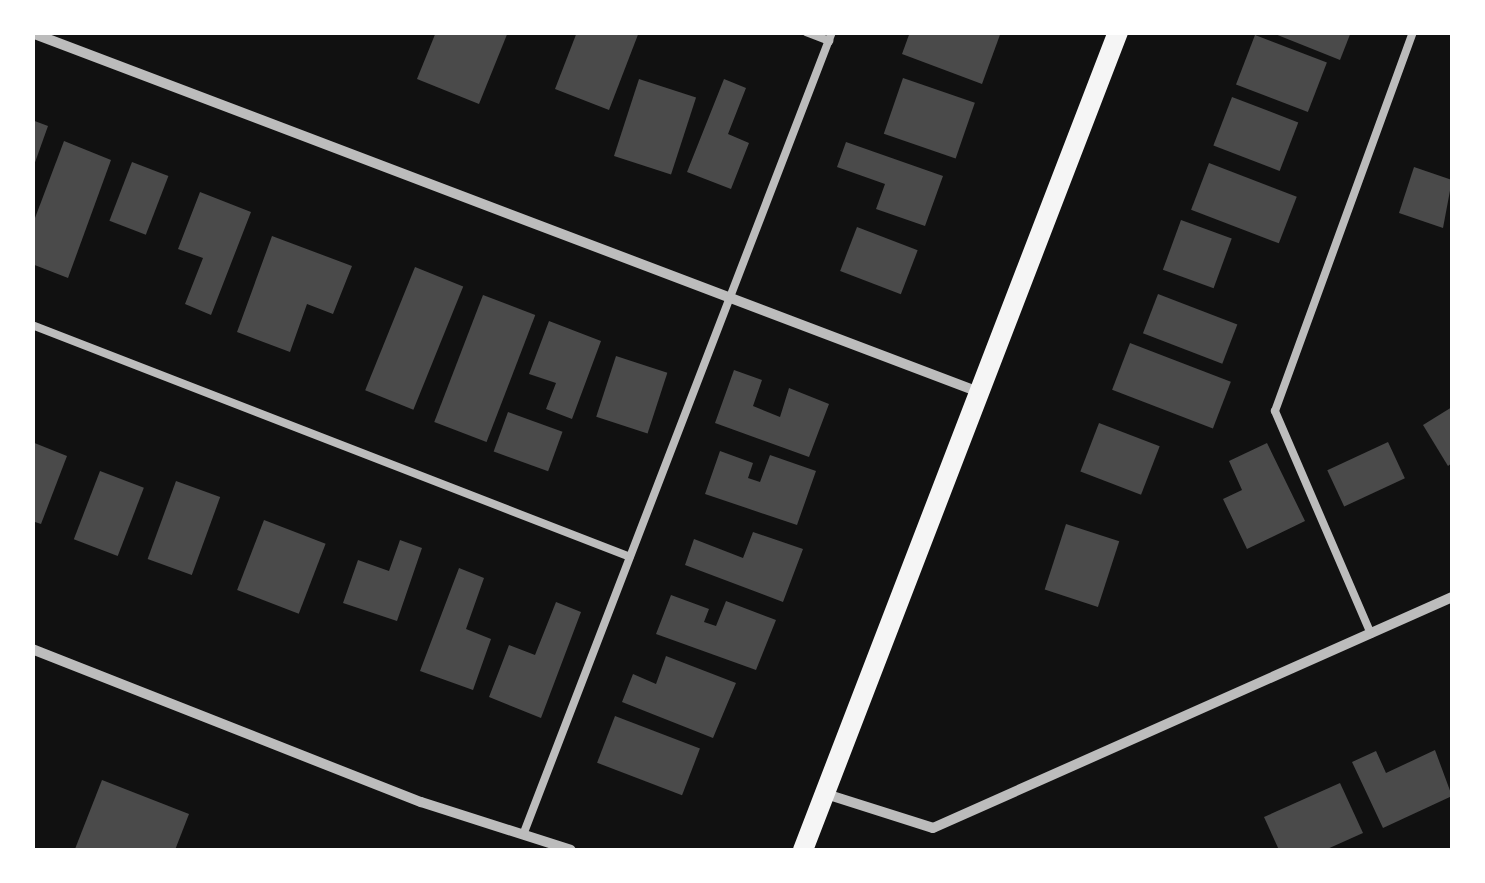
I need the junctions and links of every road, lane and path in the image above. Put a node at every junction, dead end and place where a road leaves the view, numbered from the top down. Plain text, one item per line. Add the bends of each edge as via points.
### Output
1 (806, 32) edge
2 (1118, 32) edge
3 (1413, 32) edge
4 (32, 34) edge
5 (830, 36) edge
6 (730, 298) junction
7 (32, 326) edge
8 (981, 393) junction
9 (630, 558) junction
10 (1452, 597) edge
11 (1371, 634) junction
12 (32, 649) edge
13 (825, 794) junction
14 (523, 835) junction
15 (571, 850) edge
16 (802, 850) edge

1 - 5 lane
2 - 8 main road
3 - 11 lane via 1275,411
4 - 6 street
5 - 6 lane
6 - 8 street
6 - 9 lane
7 - 9 lane
8 - 13 main road
9 - 14 lane
10 - 11 street
11 - 13 street via 933,828
12 - 14 street via 421,802
13 - 16 main road
14 - 15 street

